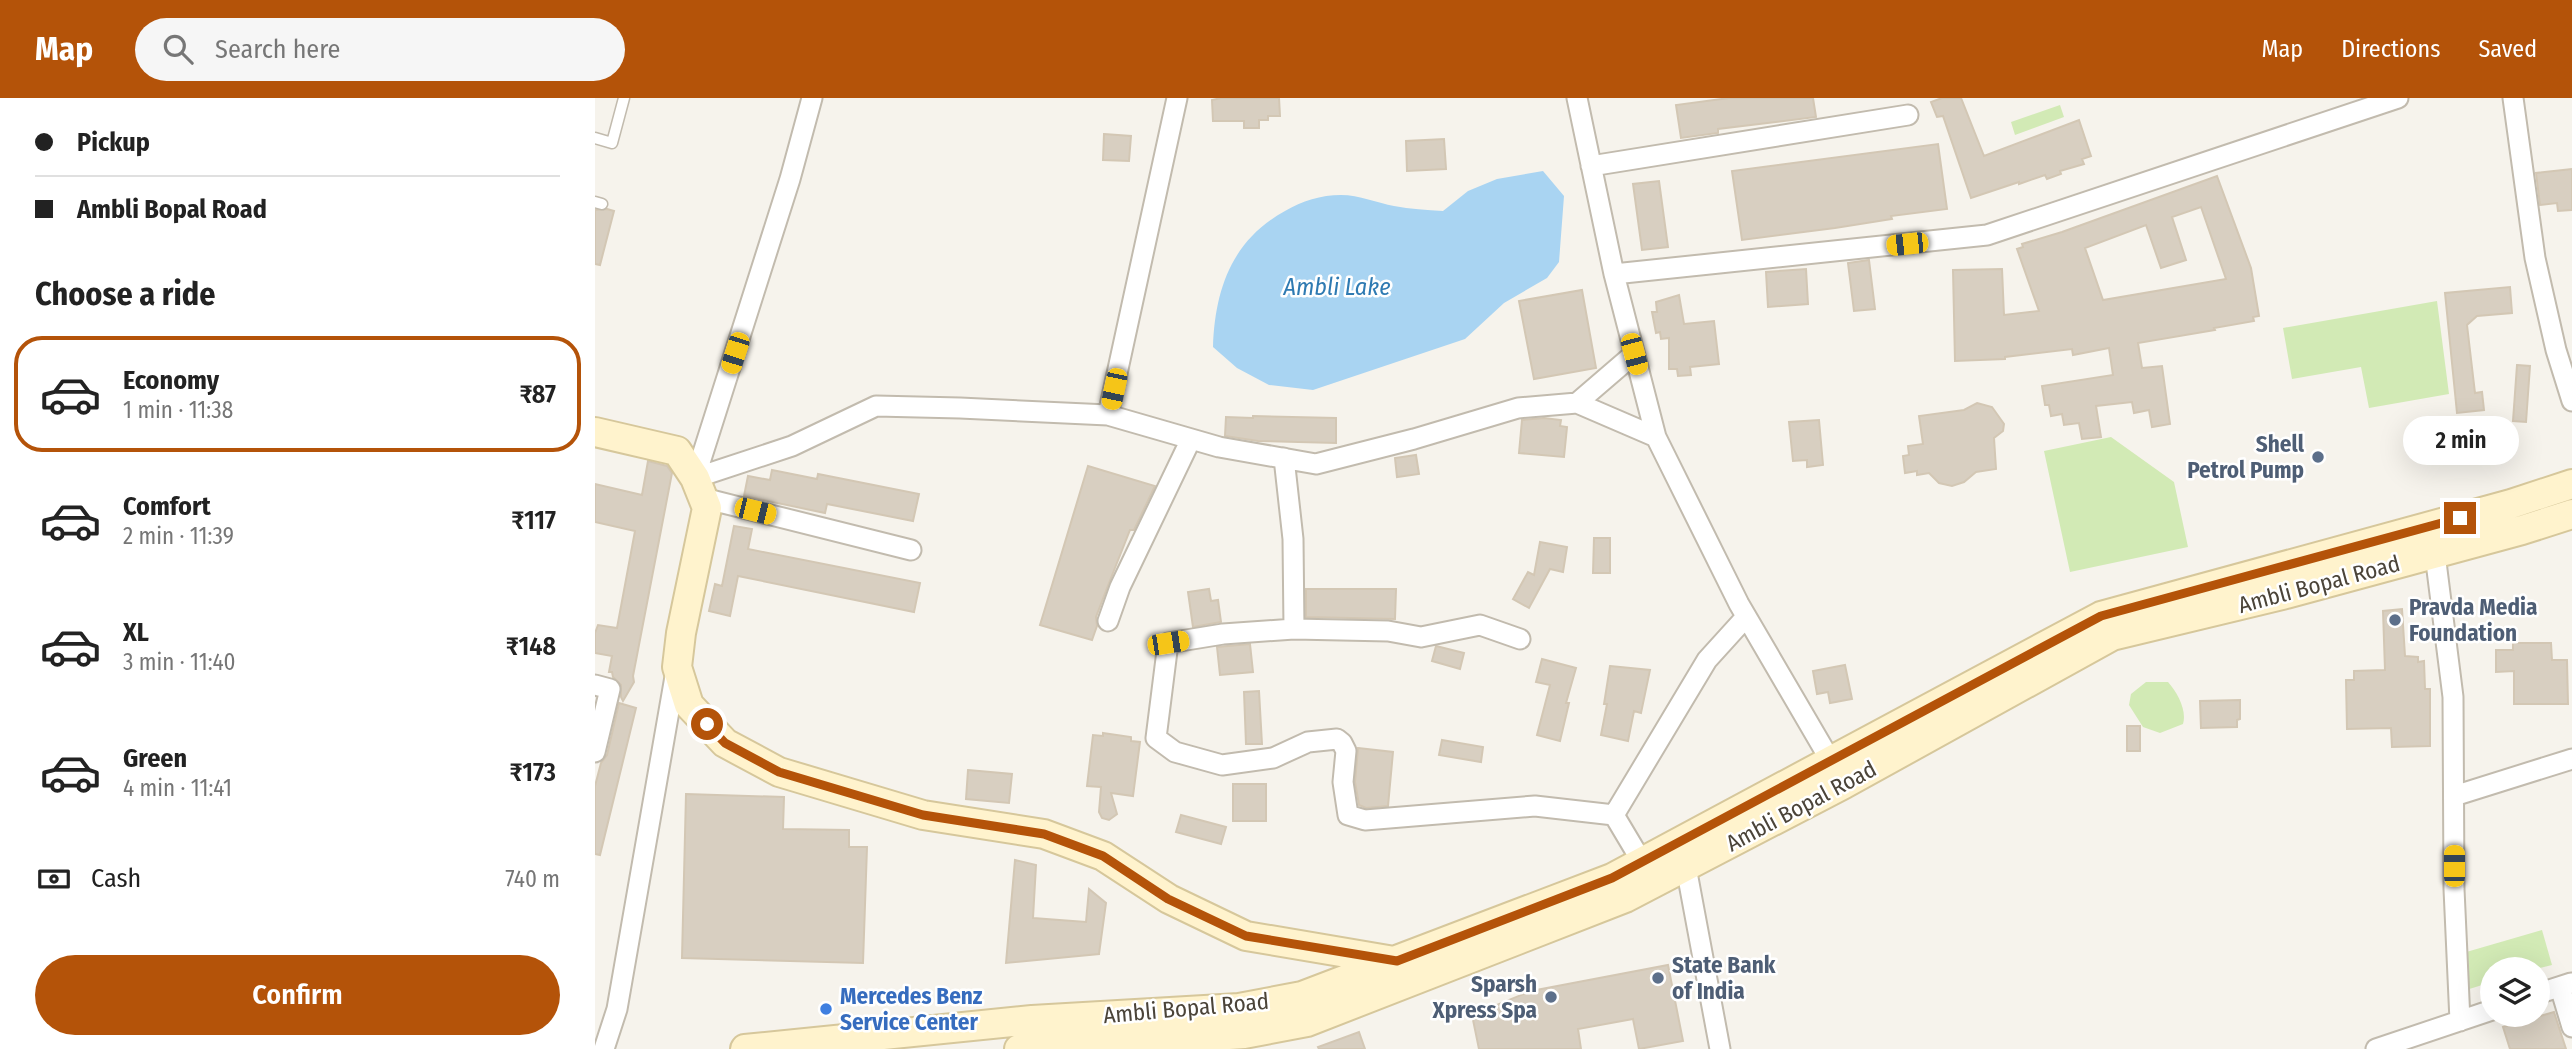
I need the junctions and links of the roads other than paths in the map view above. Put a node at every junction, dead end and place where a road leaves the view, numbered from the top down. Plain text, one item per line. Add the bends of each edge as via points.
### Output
1 (624, 98) edge
2 (812, 98) edge
3 (1177, 98) edge
4 (1577, 98) edge
5 (2398, 98) edge
6 (2513, 98) edge
7 (1908, 115) dead end
8 (595, 138) edge
9 (1591, 166) junction
10 (1614, 274) junction
11 (1634, 354) junction
12 (2572, 401) edge
13 (1577, 403) junction
14 (1108, 415) junction
15 (595, 432) edge
16 (1656, 437) junction
17 (1191, 439) junction
18 (1284, 458) junction
19 (2572, 484) edge
20 (699, 488) junction
21 (2572, 514) edge
22 (911, 550) dead end
23 (2435, 554) junction
24 (1746, 617) junction
25 (1108, 621) dead end
26 (1294, 629) junction
27 (1520, 639) dead end
28 (677, 667) junction
29 (595, 685) edge
30 (595, 752) edge
31 (2572, 759) edge
32 (1837, 773) junction
33 (2453, 796) junction
34 (1614, 816) junction
35 (1642, 862) junction
36 (1686, 867) junction
37 (1618, 888) junction
38 (1397, 961) junction
39 (2566, 985) edge
40 (2480, 1014) edge
41 (2460, 1021) junction
42 (2572, 1027) edge
43 (604, 1049) edge
44 (745, 1049) edge
45 (1019, 1049) edge
46 (1720, 1049) edge
47 (2376, 1049) edge

1 - 8 lane via 612,143
2 - 20 street
3 - 14 street
4 - 9 street
5 - 10 street via 1987,235
6 - 12 street via 2535,258
7 - 9 street
9 - 10 street
10 - 11 street
11 - 13 street
11 - 16 street
13 - 16 street
13 - 18 street via 1518,408 1316,464
14 - 17 street
14 - 20 street via 876,406
15 - 20 street via 677,451
16 - 24 street
17 - 18 street
17 - 25 street
18 - 26 street via 1293,539
19 - 32 street, Ambli Bopal Road via 2101,616
20 - 22 street
20 - 28 street via 707,508
21 - 23 street, Ambli Bopal Road
23 - 32 street, Ambli Bopal Road via 2112,636
23 - 33 street via 2453,697
24 - 32 street
24 - 34 street via 1707,660
26 - 27 street via 1388,631 1421,637 1480,625
26 - 34 street via 1168,643 1156,738 1175,752 1222,765 1273,758 1308,742 1337,738 1346,751 1343,782 1348,815 1365,820 1535,806
28 - 38 street via 689,705 725,743 779,772 923,815 1044,834 1103,856 1168,899 1246,936
28 - 43 street via 617,1009
29 - 30 street via 610,689
31 - 33 street
32 - 35 street, Ambli Bopal Road
32 - 36 street, Ambli Bopal Road
33 - 41 street
34 - 35 street
35 - 37 street, Ambli Bopal Road
36 - 37 street, Ambli Bopal Road
36 - 46 street
37 - 38 street, Ambli Bopal Road
37 - 45 street, Ambli Bopal Road via 1307,1022 1244,1034
38 - 44 street, Ambli Bopal Road via 1302,996 1239,1008 1032,1020
39 - 42 street
40 - 41 street
41 - 47 street

